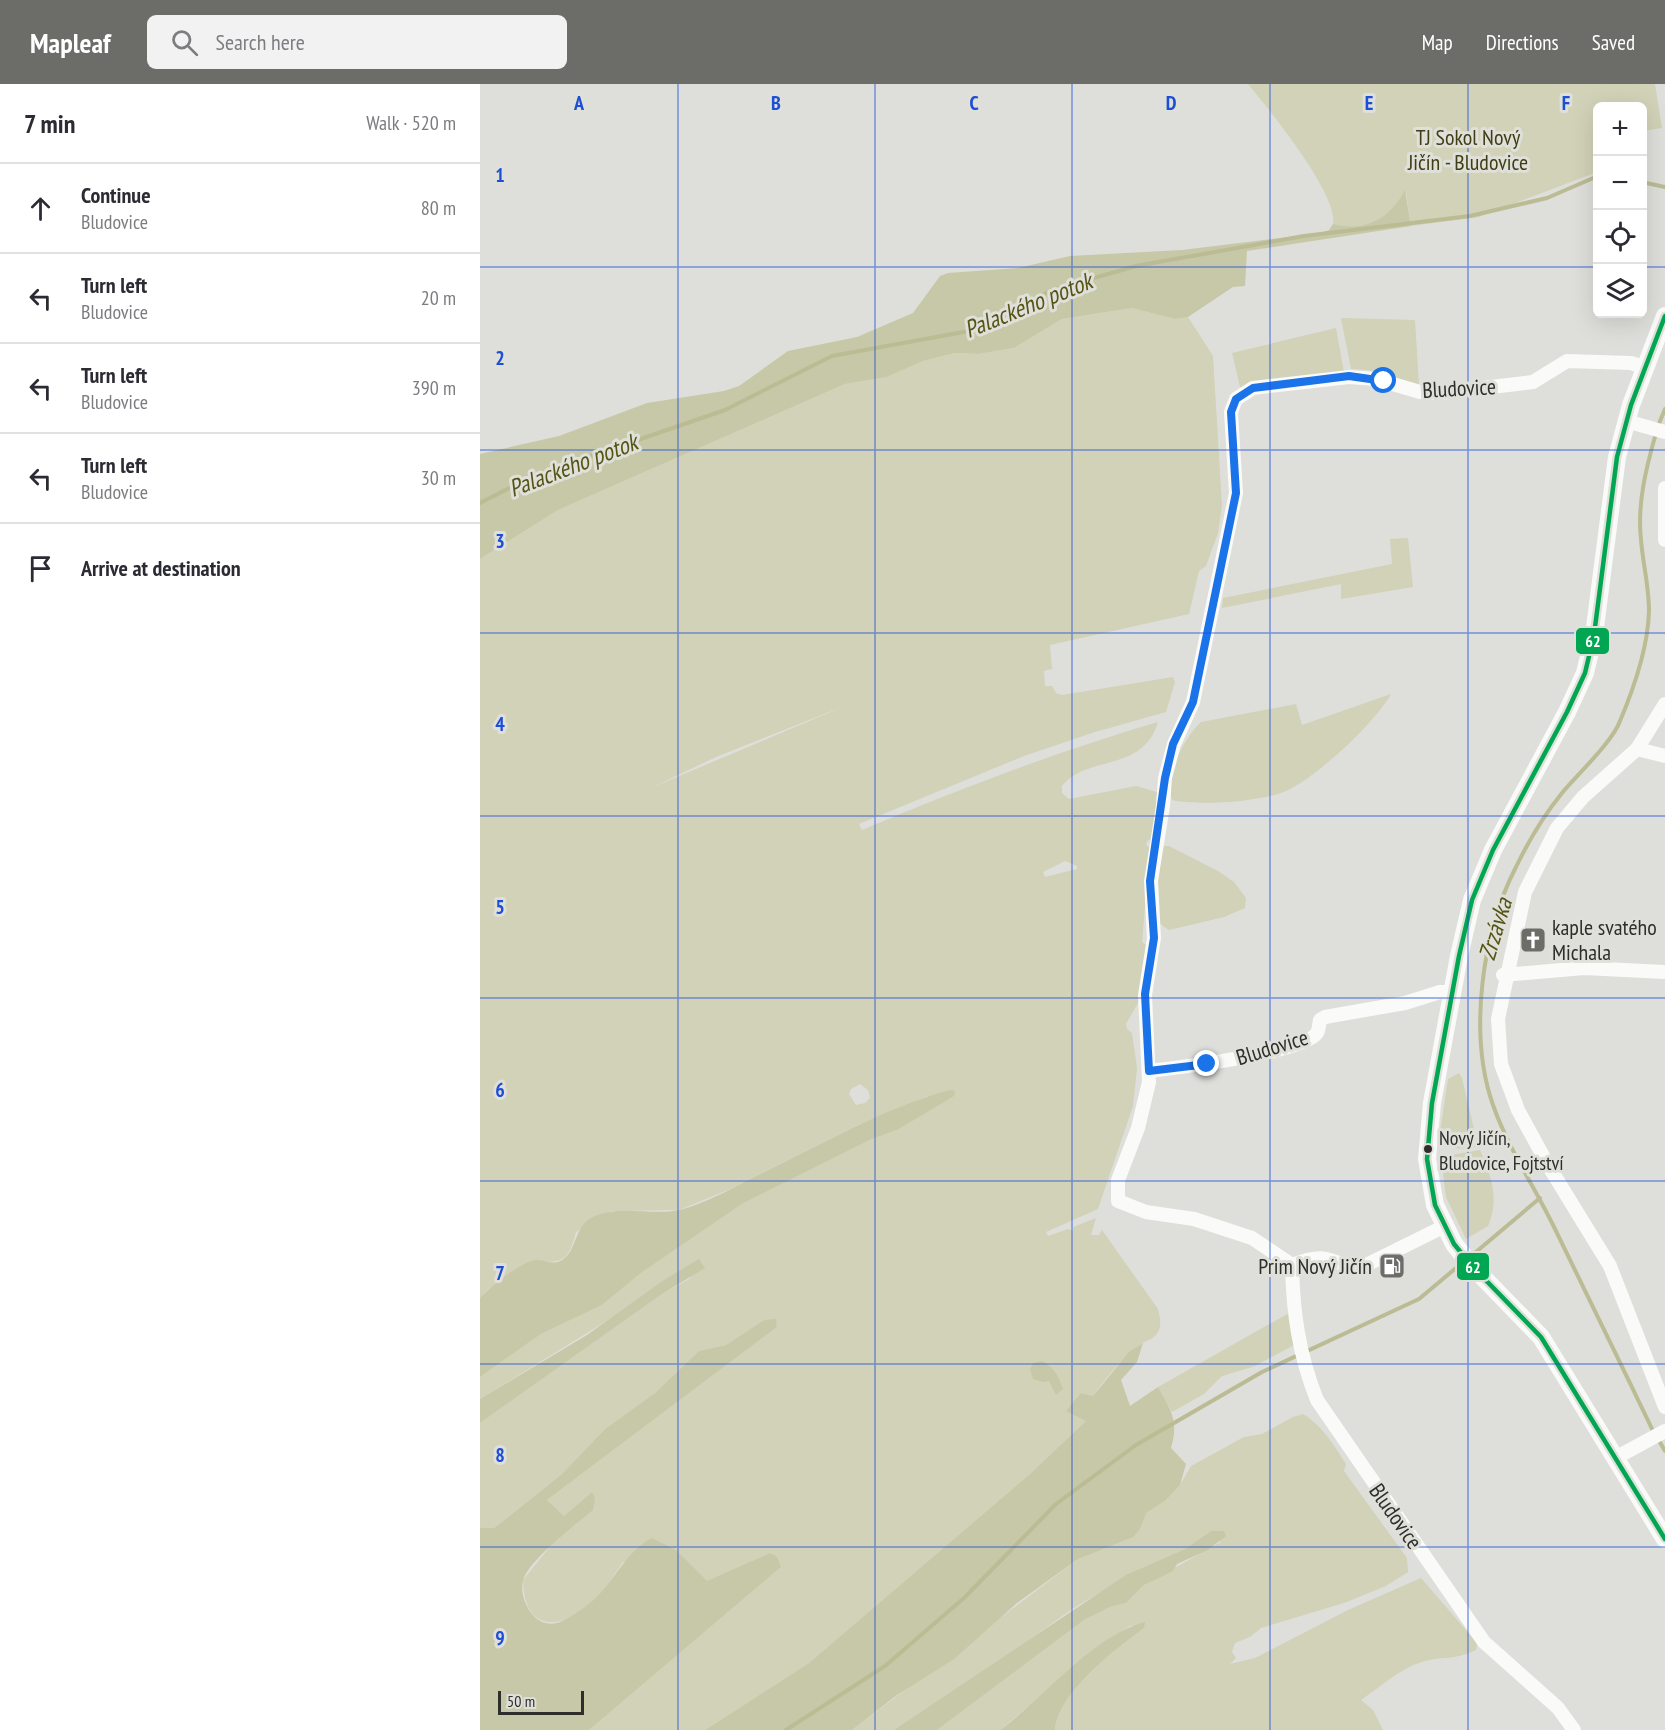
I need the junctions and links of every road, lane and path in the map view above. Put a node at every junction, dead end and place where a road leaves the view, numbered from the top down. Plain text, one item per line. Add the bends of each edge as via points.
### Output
1 (1665, 316) edge
2 (1646, 368) junction
3 (1626, 421) junction
4 (1665, 432) edge
5 (1665, 488) edge
6 (1665, 540) edge
7 (1665, 704) edge
8 (1637, 749) junction
9 (1665, 756) edge
10 (1665, 972) edge
11 (1504, 975) junction
12 (1453, 992) junction
13 (1149, 1071) junction
14 (1444, 1226) junction
15 (1292, 1265) junction
16 (1665, 1407) edge
17 (1665, 1431) edge
18 (1617, 1457) junction
19 (1665, 1539) edge
20 (1574, 1730) edge

1 - 2 main road
2 - 3 main road
2 - 13 street, Bludovice via 1631,363 1568,361 1529,383 1441,393 1349,376 1253,388 1236,399 1231,412 1236,493 1193,702 1173,744 1165,778 1150,881 1154,938 1145,994
3 - 4 street
3 - 12 main road via 1611,487 1588,662 1568,712 1477,885
5 - 6 street
7 - 8 street
8 - 9 street
8 - 11 street via 1583,797 1557,828 1525,892
10 - 11 street via 1584,969
11 - 16 street via 1498,1019 1504,1071 1518,1110 1610,1266
12 - 13 street, Bludovice via 1325,1017 1315,1035 1273,1051
12 - 14 main road via 1431,1111 1428,1151 1431,1188
13 - 15 street, Bludovice via 1138,1128 1118,1180 1118,1201 1146,1212 1194,1219 1252,1238
14 - 15 street via 1356,1270 1314,1256
14 - 18 main road via 1467,1260 1541,1337
15 - 20 street, Bludovice via 1293,1309 1303,1366 1317,1400 1484,1642 1558,1708
17 - 18 street
18 - 19 main road

